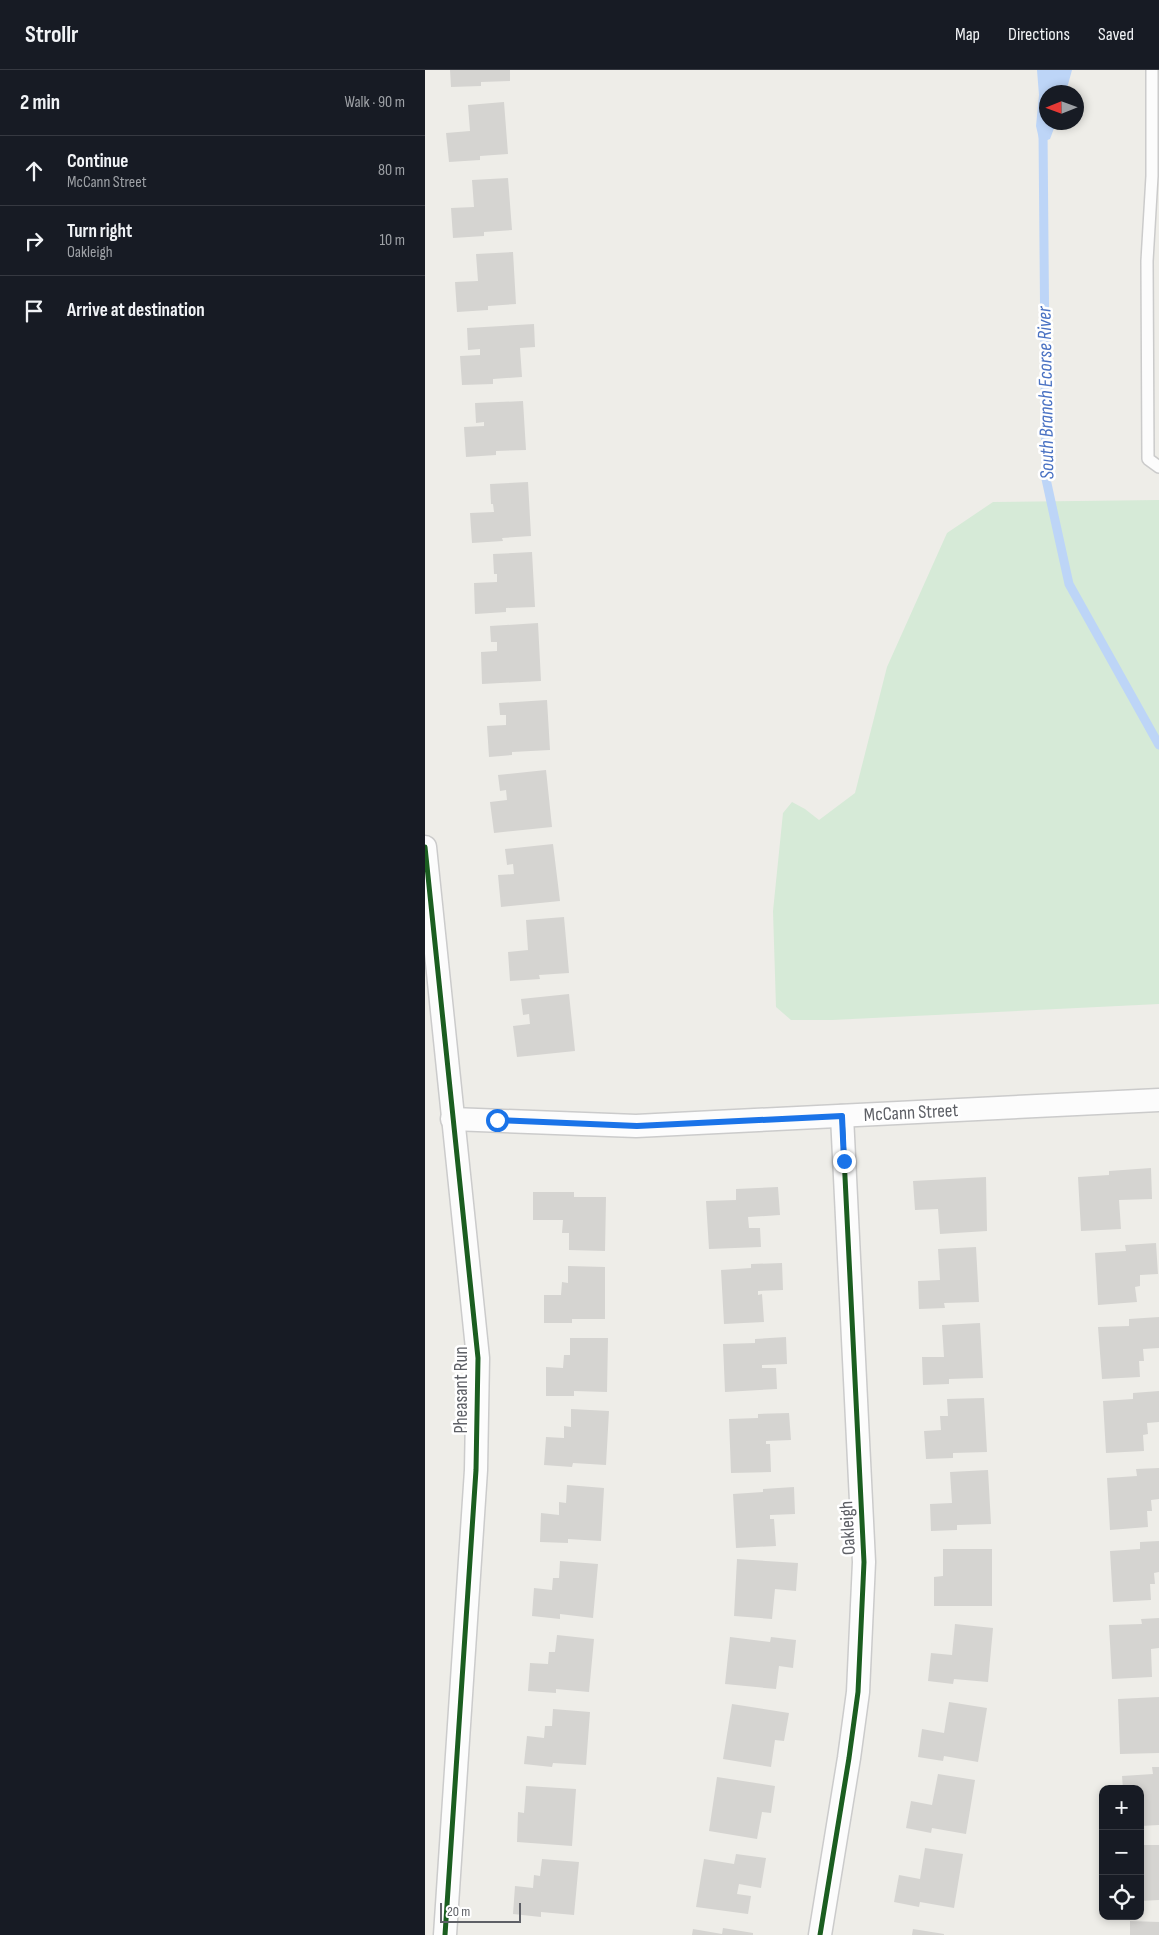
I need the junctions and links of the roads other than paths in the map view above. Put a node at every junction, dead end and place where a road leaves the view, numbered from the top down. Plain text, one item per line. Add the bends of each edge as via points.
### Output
1 (1152, 70) edge
2 (1159, 70) edge
3 (1156, 466) edge
4 (425, 847) edge
5 (1159, 1100) edge
6 (842, 1116) junction
7 (452, 1118) junction
8 (445, 1935) edge
9 (820, 1935) edge

1 - 2 lane
1 - 3 lane via 1152,176 1147,261 1148,459
4 - 7 street, Pheasant Run
5 - 6 street, McCann Street
6 - 7 street, McCann Street via 637,1126
6 - 9 street, Oakleigh via 865,1562 858,1692
7 - 8 street, Pheasant Run via 478,1358 476,1470

